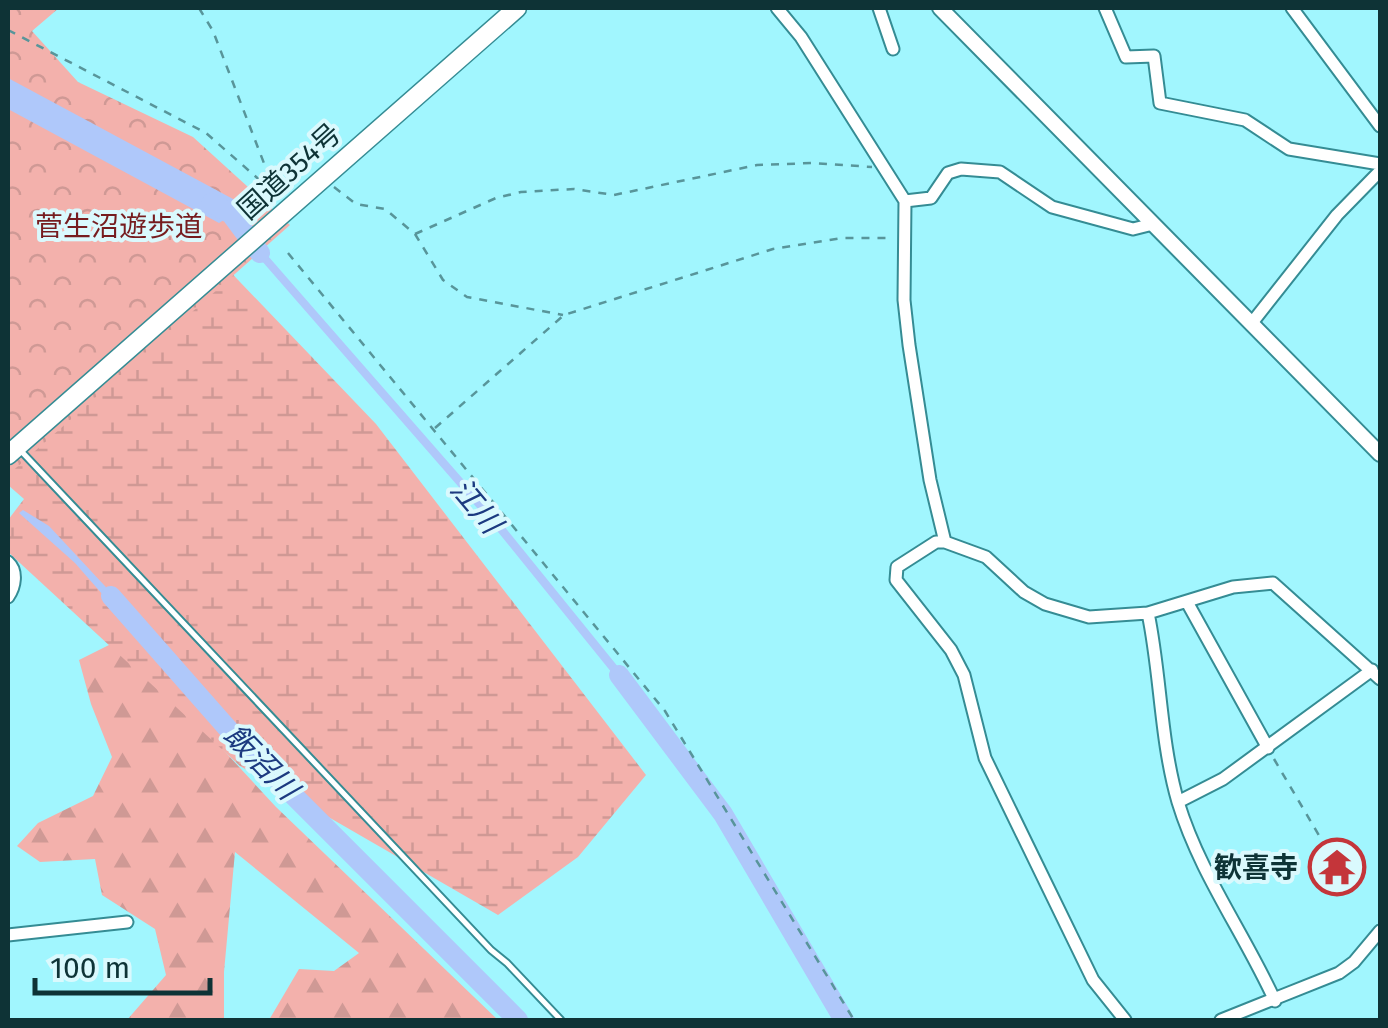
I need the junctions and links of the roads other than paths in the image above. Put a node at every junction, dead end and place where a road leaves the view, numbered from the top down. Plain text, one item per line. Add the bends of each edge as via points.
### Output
1 (517, 8) edge
2 (777, 8) edge
3 (879, 8) edge
4 (940, 8) edge
5 (1106, 8) edge
6 (1292, 8) edge
7 (892, 48) dead end
8 (1380, 126) edge
9 (1380, 167) edge
10 (905, 201) junction
11 (1153, 224) junction
12 (1251, 324) junction
13 (10, 449) edge
14 (1380, 454) edge
15 (945, 542) junction
16 (8, 562) edge
17 (8, 597) edge
18 (1187, 602) junction
19 (1148, 613) junction
20 (1376, 675) edge
21 (1268, 748) junction
22 (1178, 802) junction
23 (127, 922) dead end
24 (1380, 932) edge
25 (8, 936) edge
26 (1275, 1001) junction
27 (1239, 1017) edge
28 (561, 1020) edge
29 (1125, 1020) edge
30 (1221, 1020) edge

1 - 13 highway, 国道354号
2 - 10 street
3 - 7 street
4 - 11 street
5 - 9 street via 1126,57 1154,56 1160,104 1244,120 1289,150
6 - 8 street
9 - 12 street
10 - 11 street via 931,198 948,173 1000,172 1052,207 1133,229
10 - 15 street via 908,345
11 - 12 street
12 - 14 street
13 - 28 lane
15 - 19 street via 986,557 1024,592 1063,612
15 - 29 street via 898,567 896,580 952,650 985,758 1093,980
16 - 17 street via 14,577
18 - 19 street
18 - 20 street via 1273,583
18 - 21 street
19 - 22 street
20 - 21 street
21 - 22 street
22 - 26 street via 1214,890
23 - 25 street
24 - 26 street via 1338,973
26 - 27 street
27 - 30 street

